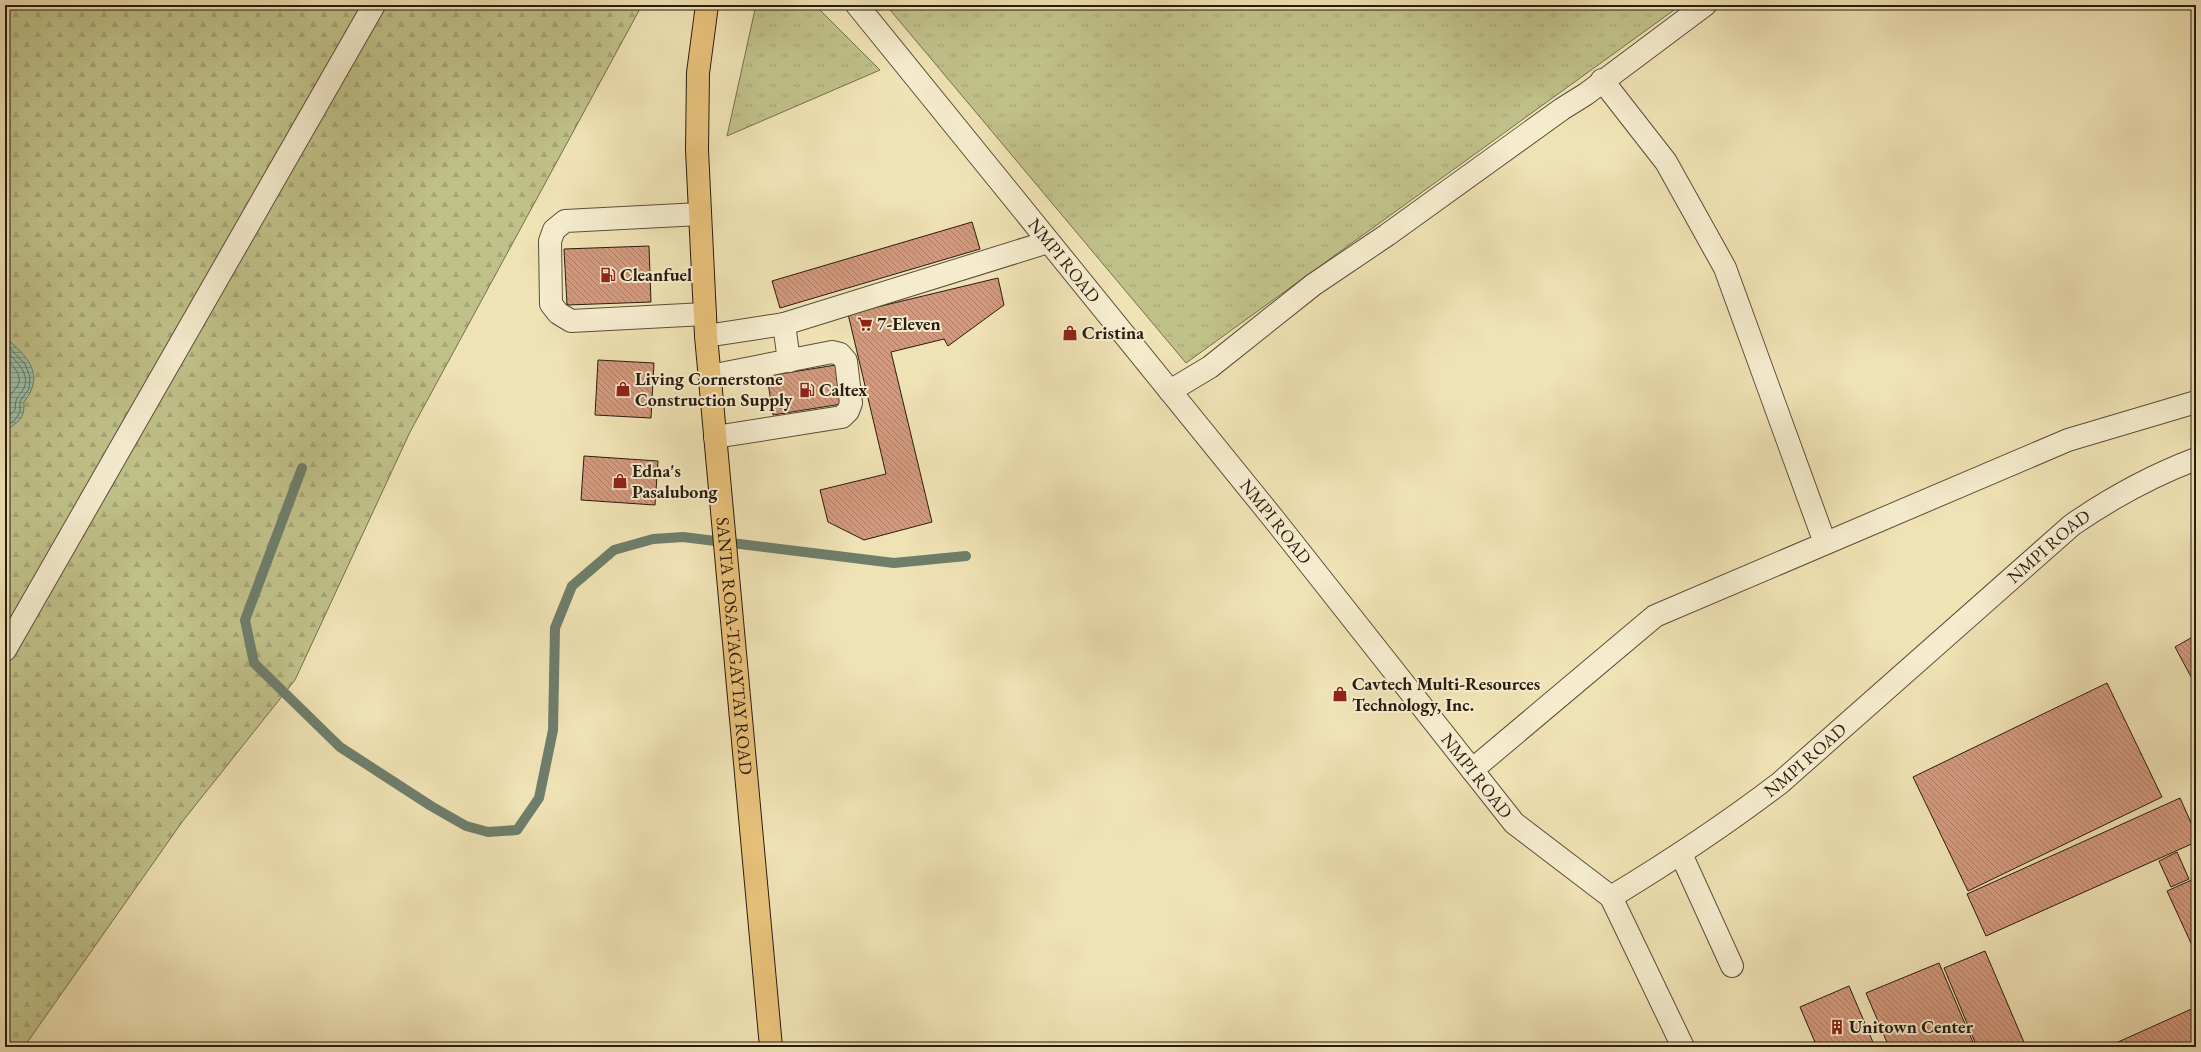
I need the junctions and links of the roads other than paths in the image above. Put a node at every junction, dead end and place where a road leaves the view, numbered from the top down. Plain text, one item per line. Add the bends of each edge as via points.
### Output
1 (374, 5) edge
2 (707, 5) edge
3 (857, 5) edge
4 (1705, 5) edge
5 (1602, 80) junction
6 (700, 214) junction
7 (1048, 242) junction
8 (705, 314) junction
9 (784, 324) junction
10 (706, 336) junction
11 (789, 361) junction
12 (710, 376) junction
13 (1170, 392) junction
14 (2196, 402) edge
15 (715, 437) junction
16 (2196, 459) edge
17 (1825, 543) junction
18 (5, 650) edge
19 (1472, 770) junction
20 (1682, 854) junction
21 (1610, 897) junction
22 (1732, 966) dead end
23 (771, 1047) edge
24 (1683, 1047) edge

1 - 18 street
2 - 6 main road, SANTA ROSA-TAGAYTAY ROAD via 698,74
3 - 7 street, NMPI ROAD
4 - 5 street
5 - 13 street via 1586,94 1562,108 1387,235 1313,285 1210,367
5 - 17 street via 1666,162 1725,268
6 - 8 main road, SANTA ROSA-TAGAYTAY ROAD
6 - 8 street via 565,221 554,230 550,240 551,304 558,313 571,321
7 - 9 street
7 - 13 street, NMPI ROAD
8 - 10 main road, SANTA ROSA-TAGAYTAY ROAD
9 - 10 street
9 - 11 street
10 - 12 main road, SANTA ROSA-TAGAYTAY ROAD
11 - 12 street
11 - 15 street via 832,352 840,354 846,362 851,403 848,411 842,417
12 - 15 main road, SANTA ROSA-TAGAYTAY ROAD
13 - 19 street, NMPI ROAD via 1274,518
14 - 17 street via 2068,440
15 - 23 main road, SANTA ROSA-TAGAYTAY ROAD
16 - 20 street, NMPI ROAD via 2135,485 2072,525 1780,783
17 - 19 street via 1655,616
19 - 21 street, NMPI ROAD via 1514,823
20 - 21 street, NMPI ROAD
20 - 22 street
21 - 24 street

